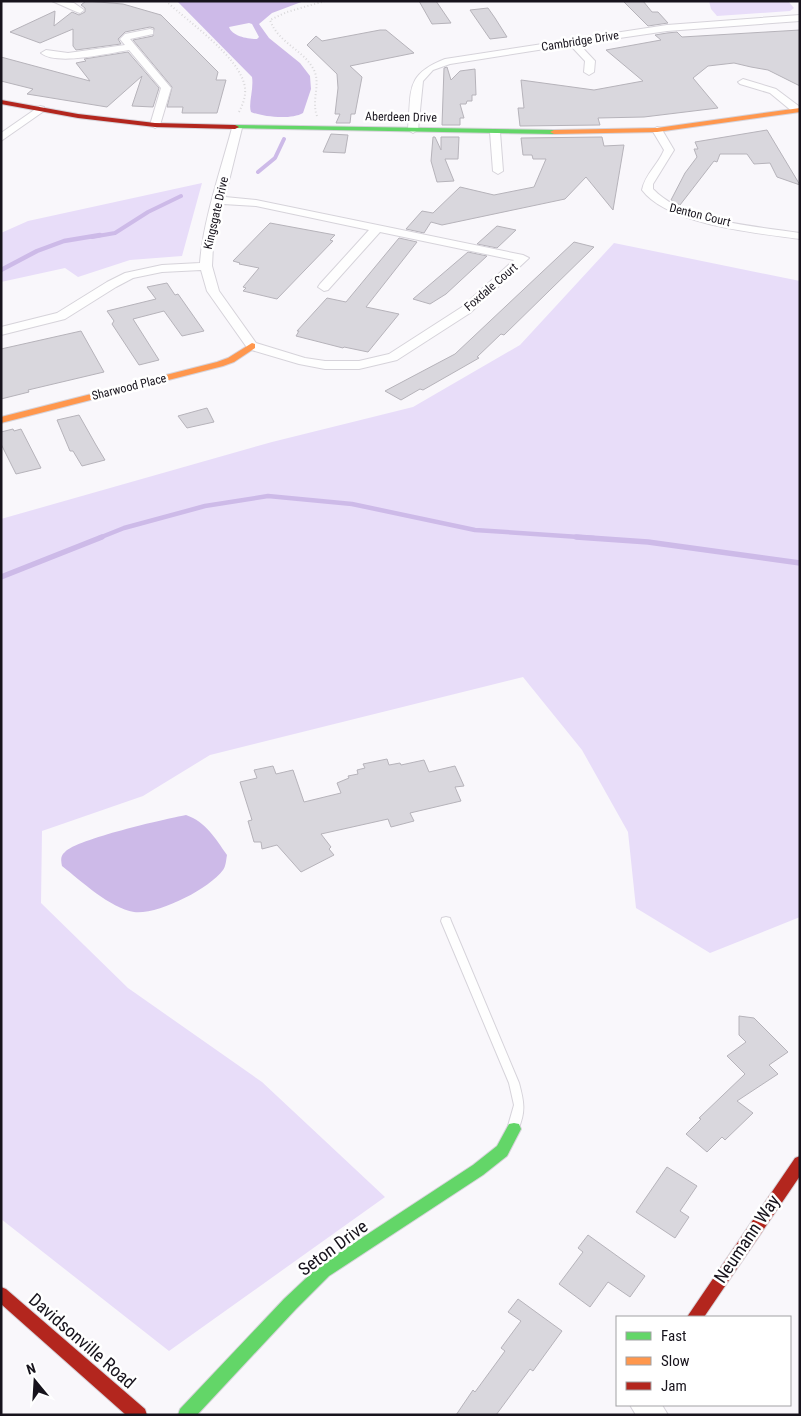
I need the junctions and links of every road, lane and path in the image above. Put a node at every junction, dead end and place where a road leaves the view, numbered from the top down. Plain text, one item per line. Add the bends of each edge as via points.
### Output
1 (56, 1) edge
2 (166, 1) edge
3 (325, 1) edge
4 (80, 10) dead end
5 (800, 18) edge
6 (150, 32) dead end
7 (572, 42) junction
8 (131, 47) junction
9 (46, 54) dead end
10 (589, 72) dead end
11 (743, 82) dead end
12 (1, 102) edge
13 (40, 109) junction
14 (799, 111) edge
15 (237, 124) junction
16 (155, 125) junction
17 (317, 129) junction
18 (413, 130) junction
19 (657, 130) junction
20 (495, 132) junction
21 (1, 138) edge
22 (498, 172) dead end
23 (218, 200) junction
24 (377, 228) junction
25 (800, 236) edge
26 (206, 266) junction
27 (324, 287) dead end
28 (1, 331) edge
29 (252, 346) junction
30 (1, 420) edge
31 (446, 921) dead end
32 (514, 1129) joint
33 (800, 1163) edge
34 (1, 1294) edge
35 (696, 1316) edge
36 (643, 1406) edge
37 (139, 1415) edge
38 (186, 1415) edge
39 (656, 1415) edge

1 - 4 street
2 - 15 path via 228,58 244,82 245,98
3 - 17 path via 270,20 278,36 315,72 318,88 313,105
5 - 7 street, Cambridge Drive via 667,28
6 - 8 street via 125,37
7 - 10 street via 590,61
7 - 18 street, Cambridge Drive via 460,59 430,68 418,80
8 - 9 street via 68,56
8 - 16 street via 166,88
11 - 14 street via 773,91
12 - 13 street, Aberdeen Drive
13 - 16 street, Aberdeen Drive
13 - 21 street
14 - 19 street, Aberdeen Drive
15 - 16 street, Aberdeen Drive
15 - 17 street, Aberdeen Drive
15 - 23 street, Kingsgate Drive
17 - 18 street, Aberdeen Drive
18 - 20 street, Aberdeen Drive
19 - 20 street, Aberdeen Drive
19 - 25 street, Denton Court via 669,150 647,184 647,190 658,202 694,216
20 - 22 street
23 - 24 street, Foxdale Court via 256,203
23 - 26 street, Kingsgate Drive via 207,246
24 - 27 street
24 - 29 street, Foxdale Court via 524,258 466,310 393,357 359,365 325,365
26 - 28 street via 167,268 133,275 60,316
26 - 29 street, Kingsgate Drive via 213,291
29 - 30 street, Sharwood Place via 220,364
31 - 32 lane via 514,1083 519,1106
32 - 38 street, Seton Drive via 502,1151 478,1170 324,1271
33 - 35 street, Neumann Way
34 - 37 street, Davidsonville Road
36 - 39 street

